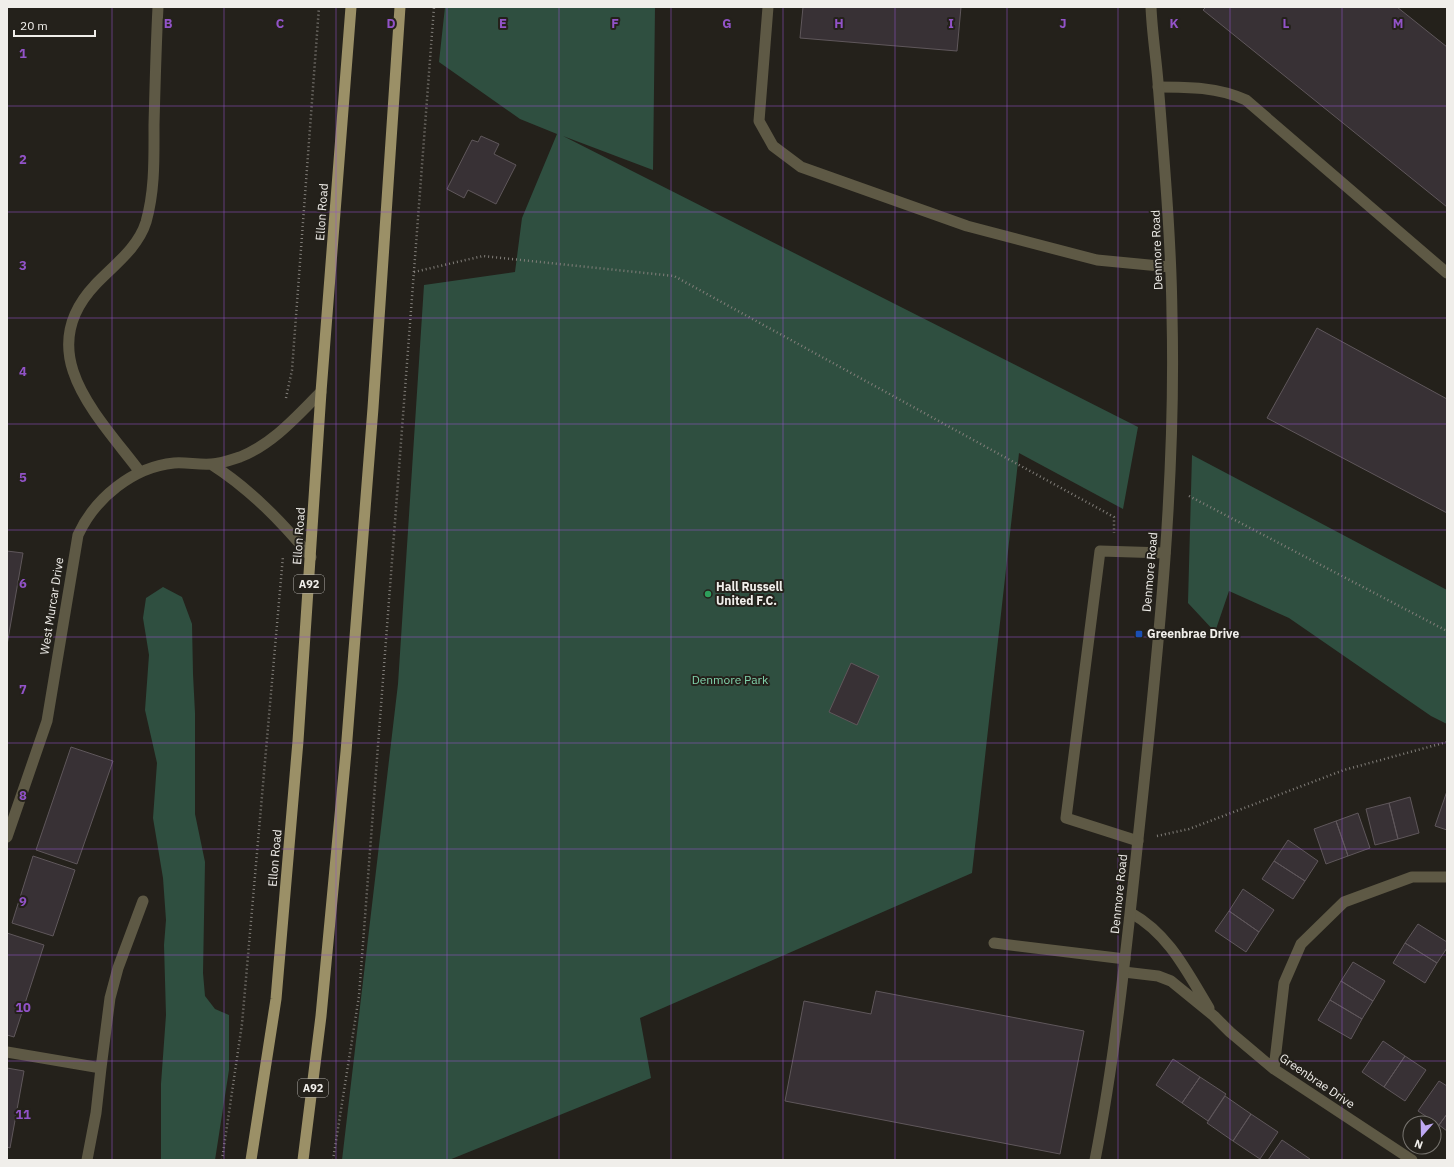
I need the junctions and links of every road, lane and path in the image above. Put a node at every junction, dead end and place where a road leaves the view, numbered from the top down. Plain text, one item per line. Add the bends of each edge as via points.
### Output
1 (158, 7) edge
2 (319, 7) edge
3 (351, 7) edge
4 (400, 7) edge
5 (434, 7) edge
6 (768, 7) edge
7 (1151, 7) edge
8 (1158, 87) junction
9 (1170, 267) junction
10 (414, 272) junction
11 (1447, 273) edge
12 (321, 392) junction
13 (278, 433) junction
14 (211, 464) junction
15 (140, 472) junction
16 (1170, 486) junction
17 (286, 527) junction
18 (1114, 552) junction
19 (1165, 553) junction
20 (311, 557) junction
21 (1447, 631) edge
22 (1447, 742) edge
23 (7, 837) edge
24 (1138, 841) junction
25 (1447, 877) edge
26 (143, 901) dead end
27 (1131, 913) junction
28 (994, 943) dead end
29 (1125, 959) junction
30 (1124, 972) junction
31 (1214, 1016) junction
32 (7, 1052) edge
33 (102, 1068) junction
34 (1274, 1068) junction
35 (86, 1160) edge
36 (222, 1160) edge
37 (251, 1160) edge
38 (303, 1160) edge
39 (333, 1160) edge
40 (1095, 1160) edge
41 (1412, 1160) edge

1 - 15 street via 153,181 145,224 130,250 85,295 71,326 70,336 71,365 78,386 93,411
2 - 13 path via 292,370
3 - 12 main road, Ellon Road / A92
4 - 38 main road, A92 via 373,408 346,752 321,1016
5 - 10 path
6 - 9 street via 759,121 773,146 801,167 967,226 1097,260
7 - 8 street, Denmore Road
8 - 9 street, Denmore Road
8 - 11 street via 1195,87 1222,91 1246,100
9 - 16 street, Denmore Road
10 - 18 path via 484,256 674,276 1114,517
10 - 39 path via 359,996
12 - 13 street, West Murcar Drive
12 - 20 main road, Ellon Road / A92
13 - 14 street, West Murcar Drive via 241,456
14 - 15 street, West Murcar Drive via 175,463
14 - 17 street via 257,498
15 - 23 street, West Murcar Drive via 103,499 83,524 78,535 47,721
16 - 19 street, Denmore Road
16 - 21 path
17 - 20 street
17 - 36 path via 242,1024
18 - 19 street
18 - 24 street via 1100,551 1066,818
19 - 24 street, Denmore Road
20 - 37 main road, Ellon Road / A92 via 276,999
22 - 24 path via 1344,770 1189,829
24 - 27 street, Denmore Road
25 - 34 street via 1412,876 1344,902 1301,944 1284,983
26 - 33 street via 118,968 110,998
27 - 29 street, Denmore Road
27 - 31 street, Greenbrae Drive via 1147,922 1161,935
28 - 29 street
29 - 30 street, Denmore Road
30 - 31 street, Greenbrae Drive via 1158,976 1171,981
30 - 40 street, Denmore Road
31 - 34 street, Greenbrae Drive
32 - 33 street
33 - 35 street
34 - 41 street, Greenbrae Drive

